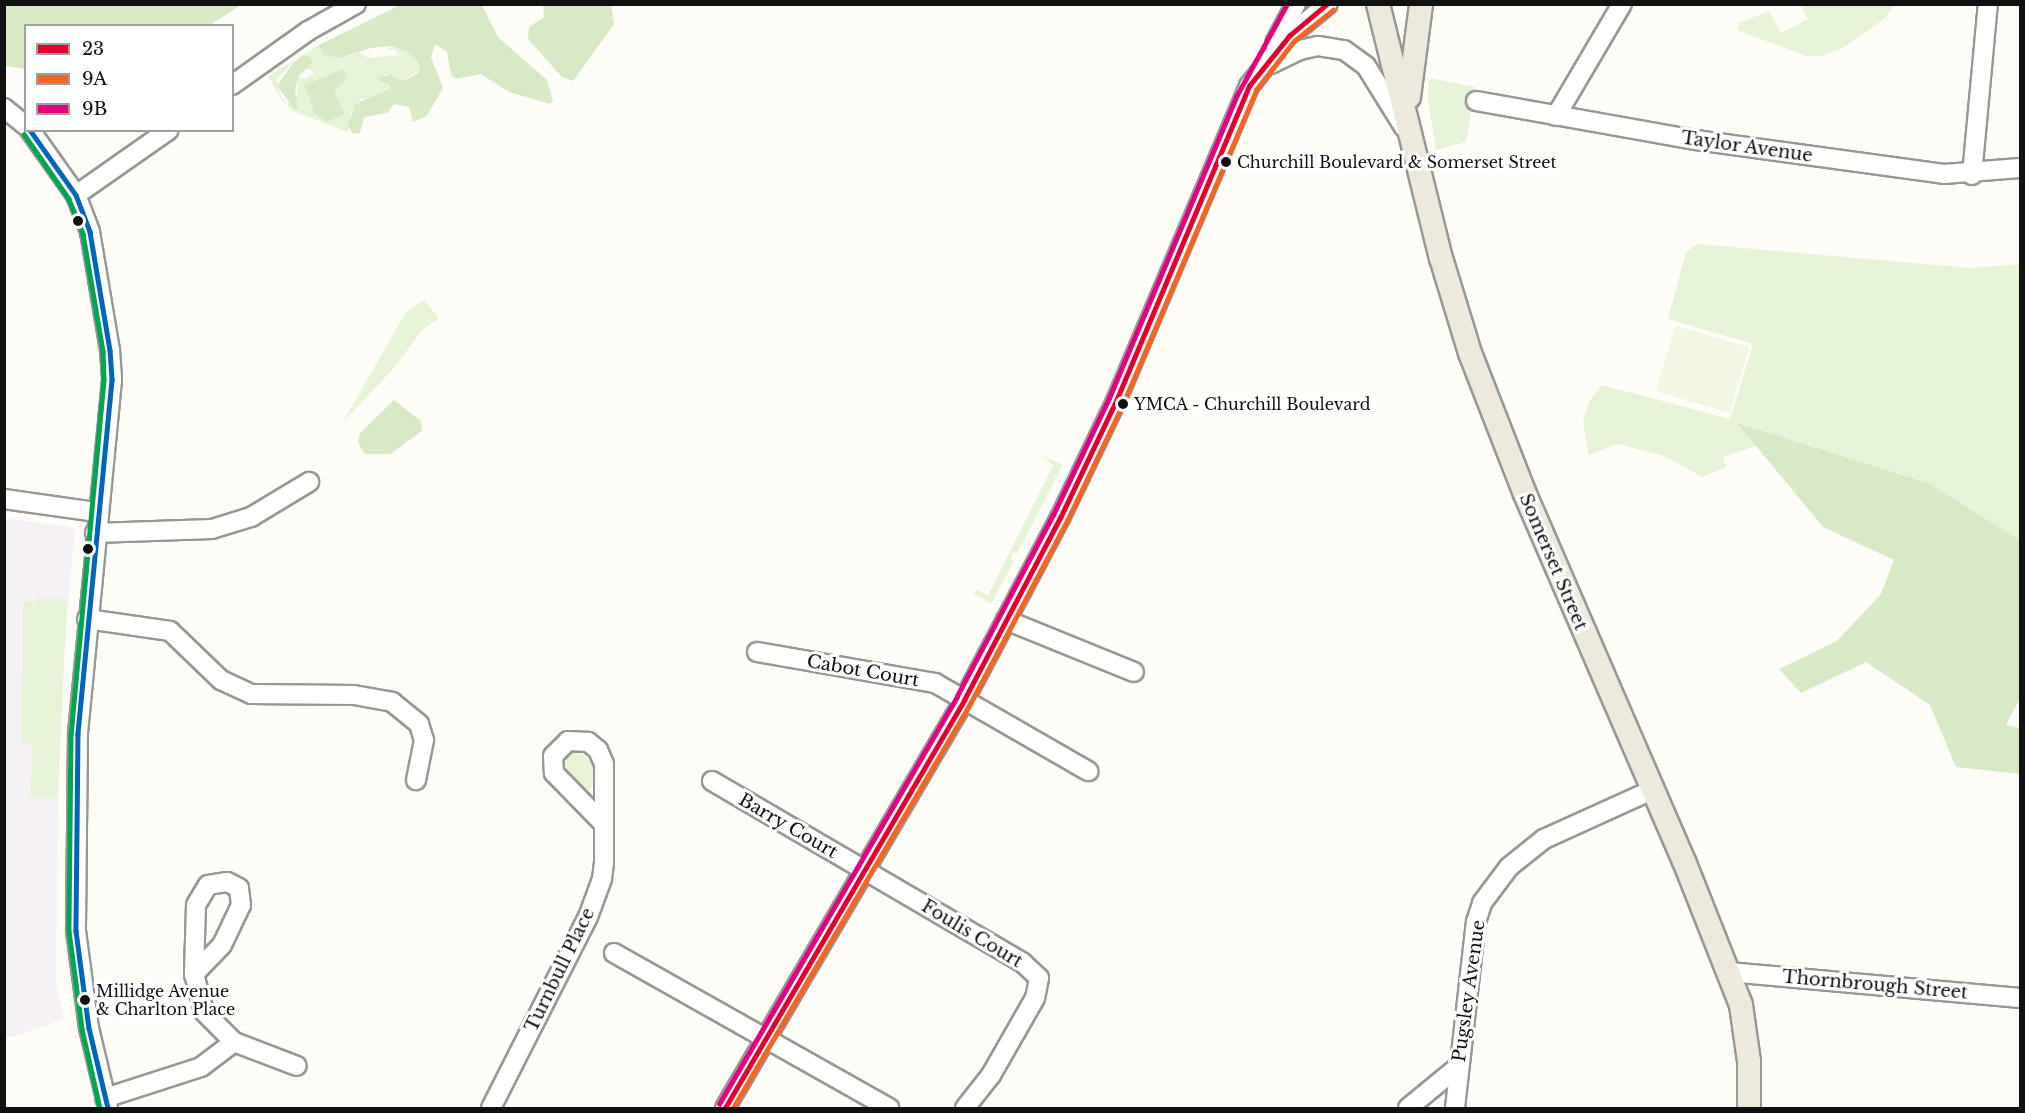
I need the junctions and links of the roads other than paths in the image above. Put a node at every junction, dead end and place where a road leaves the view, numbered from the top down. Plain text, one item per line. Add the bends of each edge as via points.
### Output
1 (356, 4) edge
2 (1296, 4) edge
3 (1328, 4) edge
4 (1378, 4) edge
5 (1420, 4) edge
6 (1622, 4) edge
7 (1988, 4) edge
8 (1259, 71) junction
9 (234, 84) edge
10 (1476, 101) dead end
11 (4, 108) edge
12 (1407, 113) junction
13 (1556, 116) junction
14 (24, 124) edge
15 (31, 132) edge
16 (166, 132) edge
17 (1413, 143) junction
18 (2020, 168) edge
19 (1972, 175) junction
20 (76, 195) junction
21 (309, 482) dead end
22 (4, 499) edge
23 (97, 512) junction
24 (95, 533) junction
25 (87, 618) junction
26 (1006, 620) junction
27 (757, 652) dead end
28 (1134, 672) dead end
29 (964, 700) junction
30 (1088, 771) dead end
31 (416, 780) dead end
32 (712, 782) dead end
33 (1652, 790) junction
34 (604, 824) dead end
35 (864, 870) junction
36 (614, 953) dead end
37 (1729, 972) junction
38 (194, 974) junction
39 (2020, 998) edge
40 (766, 1039) junction
41 (234, 1042) junction
42 (297, 1066) dead end
43 (1458, 1067) junction
44 (107, 1103) edge
45 (491, 1108) edge
46 (725, 1108) edge
47 (889, 1108) edge
48 (965, 1108) edge
49 (1407, 1108) edge
50 (1455, 1108) edge
51 (1749, 1108) edge

1 - 9 street via 308,31
2 - 8 street
3 - 8 street via 1289,36
4 - 12 main road, Somerset Street
5 - 12 main road
6 - 13 street
7 - 19 street
8 - 17 street via 1300,50 1318,46 1344,50 1376,78
8 - 26 street via 1239,108 1090,459
10 - 13 street, Taylor Avenue
11 - 14 street
12 - 17 main road, Somerset Street
13 - 19 street, Taylor Avenue via 1696,140
15 - 20 street
16 - 20 street
17 - 33 main road, Somerset Street via 1448,287 1470,353 1575,614
18 - 19 street, Taylor Avenue
20 - 23 street via 90,232 112,380
21 - 24 street via 259,513 212,529
22 - 23 street
23 - 24 street
24 - 25 street
25 - 31 street via 170,631 221,680 251,694 354,695 392,702 419,724 424,740
25 - 44 street via 78,734 76,931 87,1020
26 - 28 street
26 - 29 street
27 - 29 street, Cabot Court via 935,683
29 - 30 street, Cabot Court
29 - 35 street
32 - 35 street, Barry Court
33 - 37 main road, Somerset Street
33 - 43 street, Pugsley Avenue via 1544,839 1509,867 1494,885 1476,922
34 - 45 street, Turnbull Place via 603,871 597,896
35 - 40 street
35 - 48 street, Foulis Court via 1023,963 1039,978 1035,998 991,1075
36 - 40 street
37 - 39 street, Thornbrough Street
37 - 51 main road, Somerset Street via 1746,1032
38 - 38 street via 222,945 238,913 238,888 227,882 208,885 196,905
38 - 41 street via 204,1012
40 - 46 street
40 - 47 street
41 - 42 street
41 - 44 street via 201,1067
43 - 49 street
43 - 50 street, Pugsley Avenue

